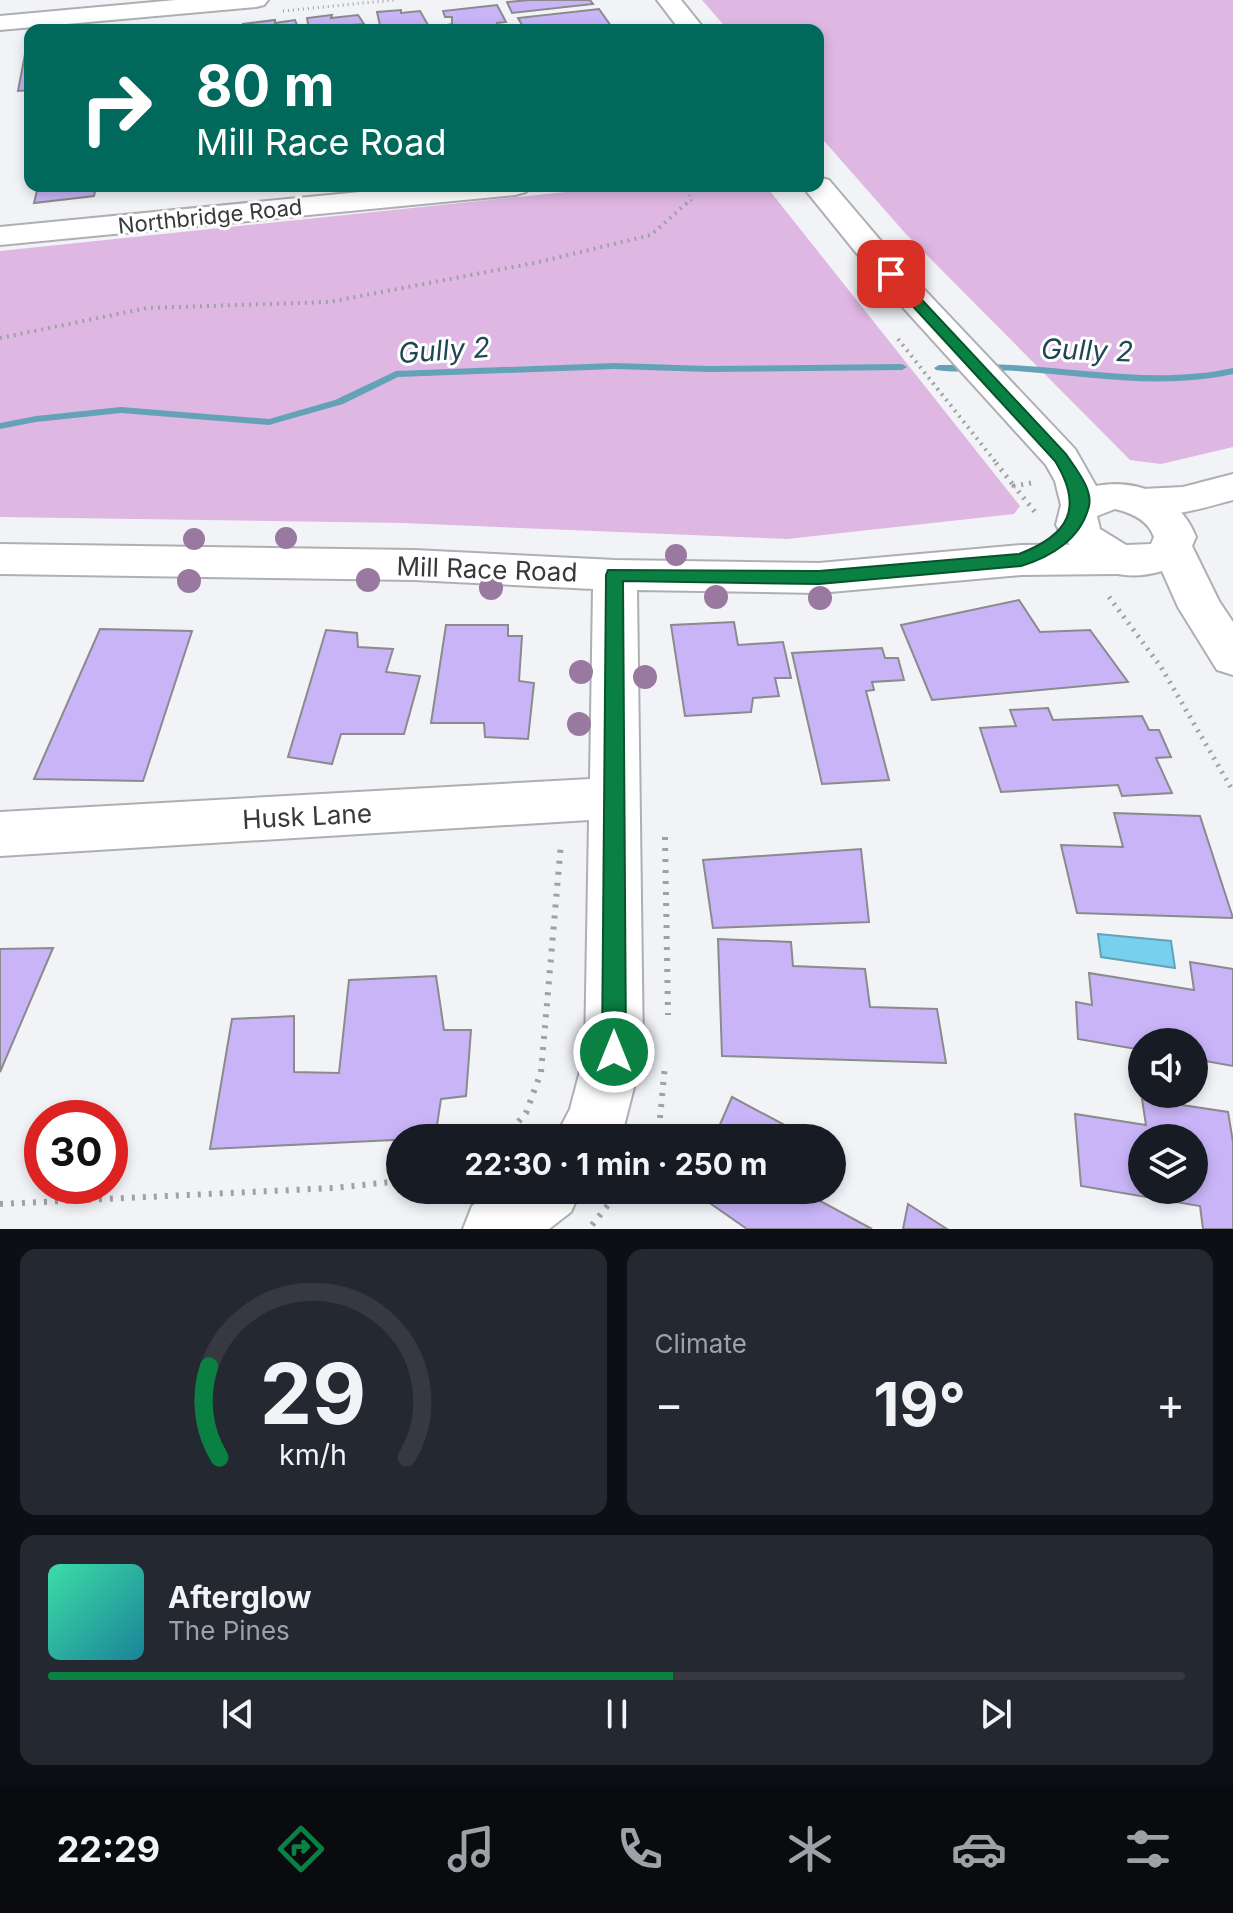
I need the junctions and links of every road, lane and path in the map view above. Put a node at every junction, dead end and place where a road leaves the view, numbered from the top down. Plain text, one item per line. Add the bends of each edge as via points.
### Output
1 (256, 0) edge
2 (669, 0) edge
3 (0, 23) edge
4 (688, 24) edge
5 (453, 192) edge
6 (688, 192) edge
7 (823, 192) edge
8 (0, 236) edge
9 (0, 338) edge
10 (1061, 458) junction
11 (1233, 488) edge
12 (1135, 500) junction
13 (1077, 515) junction
14 (1150, 556) junction
15 (0, 559) edge
16 (1021, 560) junction
17 (615, 575) junction
18 (1226, 647) edge
19 (1233, 791) edge
20 (589, 799) junction
21 (0, 834) edge
22 (516, 1124) edge
23 (596, 1124) edge
24 (386, 1182) edge
25 (0, 1204) edge
26 (530, 1204) edge
27 (609, 1204) edge
28 (495, 1229) edge
29 (588, 1229) edge

1 - 3 street
2 - 4 street
5 - 8 street, Northbridge Road
6 - 9 path via 691,200 651,235 539,262 329,302 147,308
7 - 10 street
10 - 12 street
10 - 13 street via 1075,481
11 - 12 street via 1183,500
11 - 14 street via 1195,510
12 - 13 street via 1100,497
12 - 14 street via 1155,509
13 - 14 street via 1080,537 1090,546
13 - 16 street, Mill Race Road via 1046,550
14 - 16 street, Mill Race Road
14 - 18 street
14 - 19 path via 1108,598 1161,667
15 - 17 street, Mill Race Road via 414,565
16 - 17 street, Mill Race Road via 819,578
17 - 20 street
20 - 21 street, Husk Lane
20 - 22 path via 541,1072 526,1113
20 - 23 street via 614,1052
24 - 25 path
26 - 28 street
27 - 29 path

